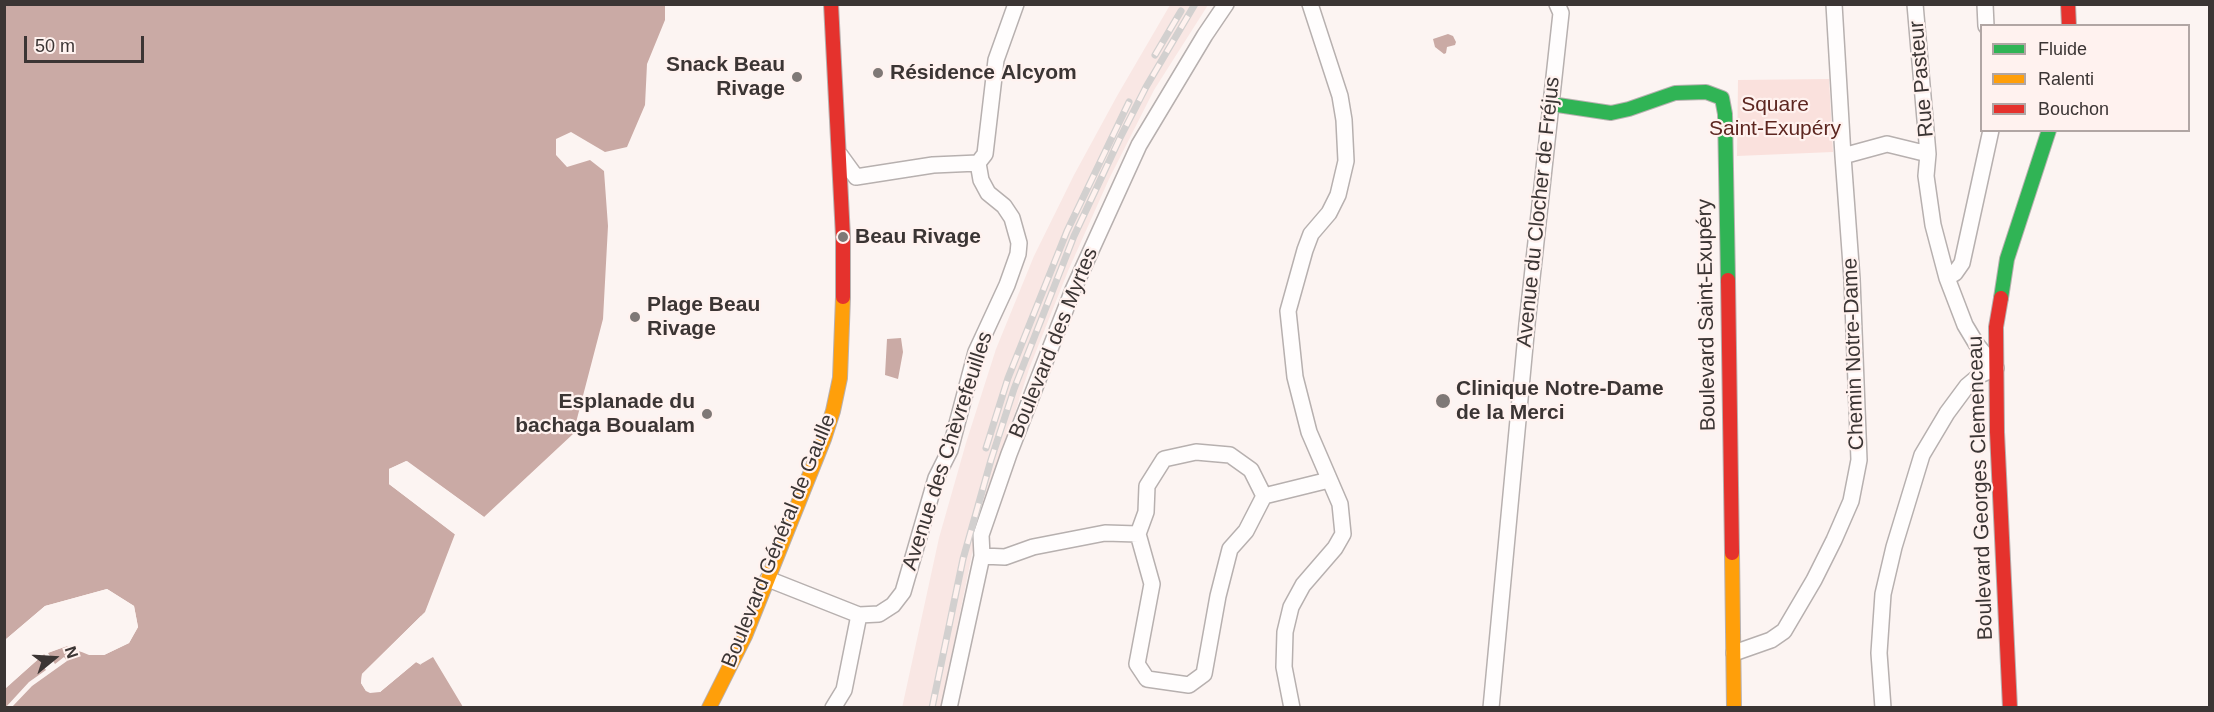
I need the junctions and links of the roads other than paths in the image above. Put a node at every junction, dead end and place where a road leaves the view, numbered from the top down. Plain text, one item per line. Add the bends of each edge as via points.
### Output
1 (831, 4) edge
2 (1016, 4) edge
3 (1226, 4) edge
4 (1310, 4) edge
5 (1557, 4) edge
6 (1834, 4) edge
7 (1915, 4) edge
8 (1985, 4) edge
9 (2068, 4) edge
10 (1986, 24) edge
11 (2069, 24) edge
12 (1551, 104) junction
13 (1990, 132) edge
14 (2048, 132) edge
15 (853, 146) dead end
16 (1929, 154) junction
17 (840, 155) junction
18 (1842, 156) junction
19 (978, 163) junction
20 (856, 183) junction
21 (1947, 279) junction
22 (855, 354) dead end
23 (1996, 368) junction
24 (1329, 480) junction
25 (1264, 496) junction
26 (1138, 534) junction
27 (982, 556) junction
28 (774, 582) junction
29 (859, 615) junction
30 (1734, 653) junction
31 (709, 708) edge
32 (723, 708) edge
33 (833, 708) edge
34 (950, 708) edge
35 (1292, 708) edge
36 (1491, 708) edge
37 (1734, 708) edge
38 (1883, 708) edge
39 (2010, 708) edge

1 - 17 street, Boulevard Général de Gaulle
2 - 19 street via 996,60 985,154
3 - 27 street, Boulevard des Myrtes via 1138,145 1072,290 981,535
4 - 24 street via 1340,96 1346,161 1338,195 1311,234 1288,311 1295,377 1309,432
5 - 12 street, Avenue du Clocher de Fréjus via 1561,13
6 - 18 street, Chemin Notre-Dame
7 - 16 street, Rue Pasteur
8 - 10 street
9 - 11 street
12 - 30 street, Boulevard Saint-Exupéry via 1611,113 1675,93 1706,92 1722,98 1727,180
12 - 36 street, Avenue du Clocher de Fréjus
13 - 21 street via 1962,263
14 - 23 street, Boulevard Georges Clemenceau via 2007,260 1996,327
15 - 20 street
16 - 18 street, Rue Pasteur via 1887,144
16 - 21 street, Rue Pasteur via 1926,176 1933,225
17 - 20 street
17 - 28 street, Boulevard Général de Gaulle via 844,282 840,378 824,439
18 - 30 street, Chemin Notre-Dame via 1858,402 1859,460 1851,501 1815,580 1784,631 1771,640
19 - 20 street via 933,165
19 - 29 street, Avenue des Chèvrefeuilles via 988,193 1012,218 1018,254 976,352 950,450 936,478 903,592 879,614
21 - 23 street, Rue Pasteur via 1965,325
22 - 28 street, Boulevard Général de Gaulle via 848,408 839,435
23 - 38 street via 1967,386 1922,455 1883,594 1879,653
23 - 39 street, Boulevard Georges Clemenceau
24 - 25 street
24 - 35 street via 1340,504 1342,534 1303,585 1291,608 1285,632 1284,667
25 - 26 street via 1251,470 1230,455 1196,452 1164,459 1147,486 1146,512
25 - 26 street via 1246,531 1230,549 1204,674 1190,685 1147,679 1137,664 1152,585
26 - 27 street via 1105,533 1033,547 1005,557
27 - 34 street, Boulevard des Myrtes
28 - 29 street
28 - 31 street, Boulevard Général de Gaulle
28 - 32 street, Boulevard Général de Gaulle via 748,659
29 - 33 street via 844,690
30 - 37 street, Boulevard Saint-Exupéry

